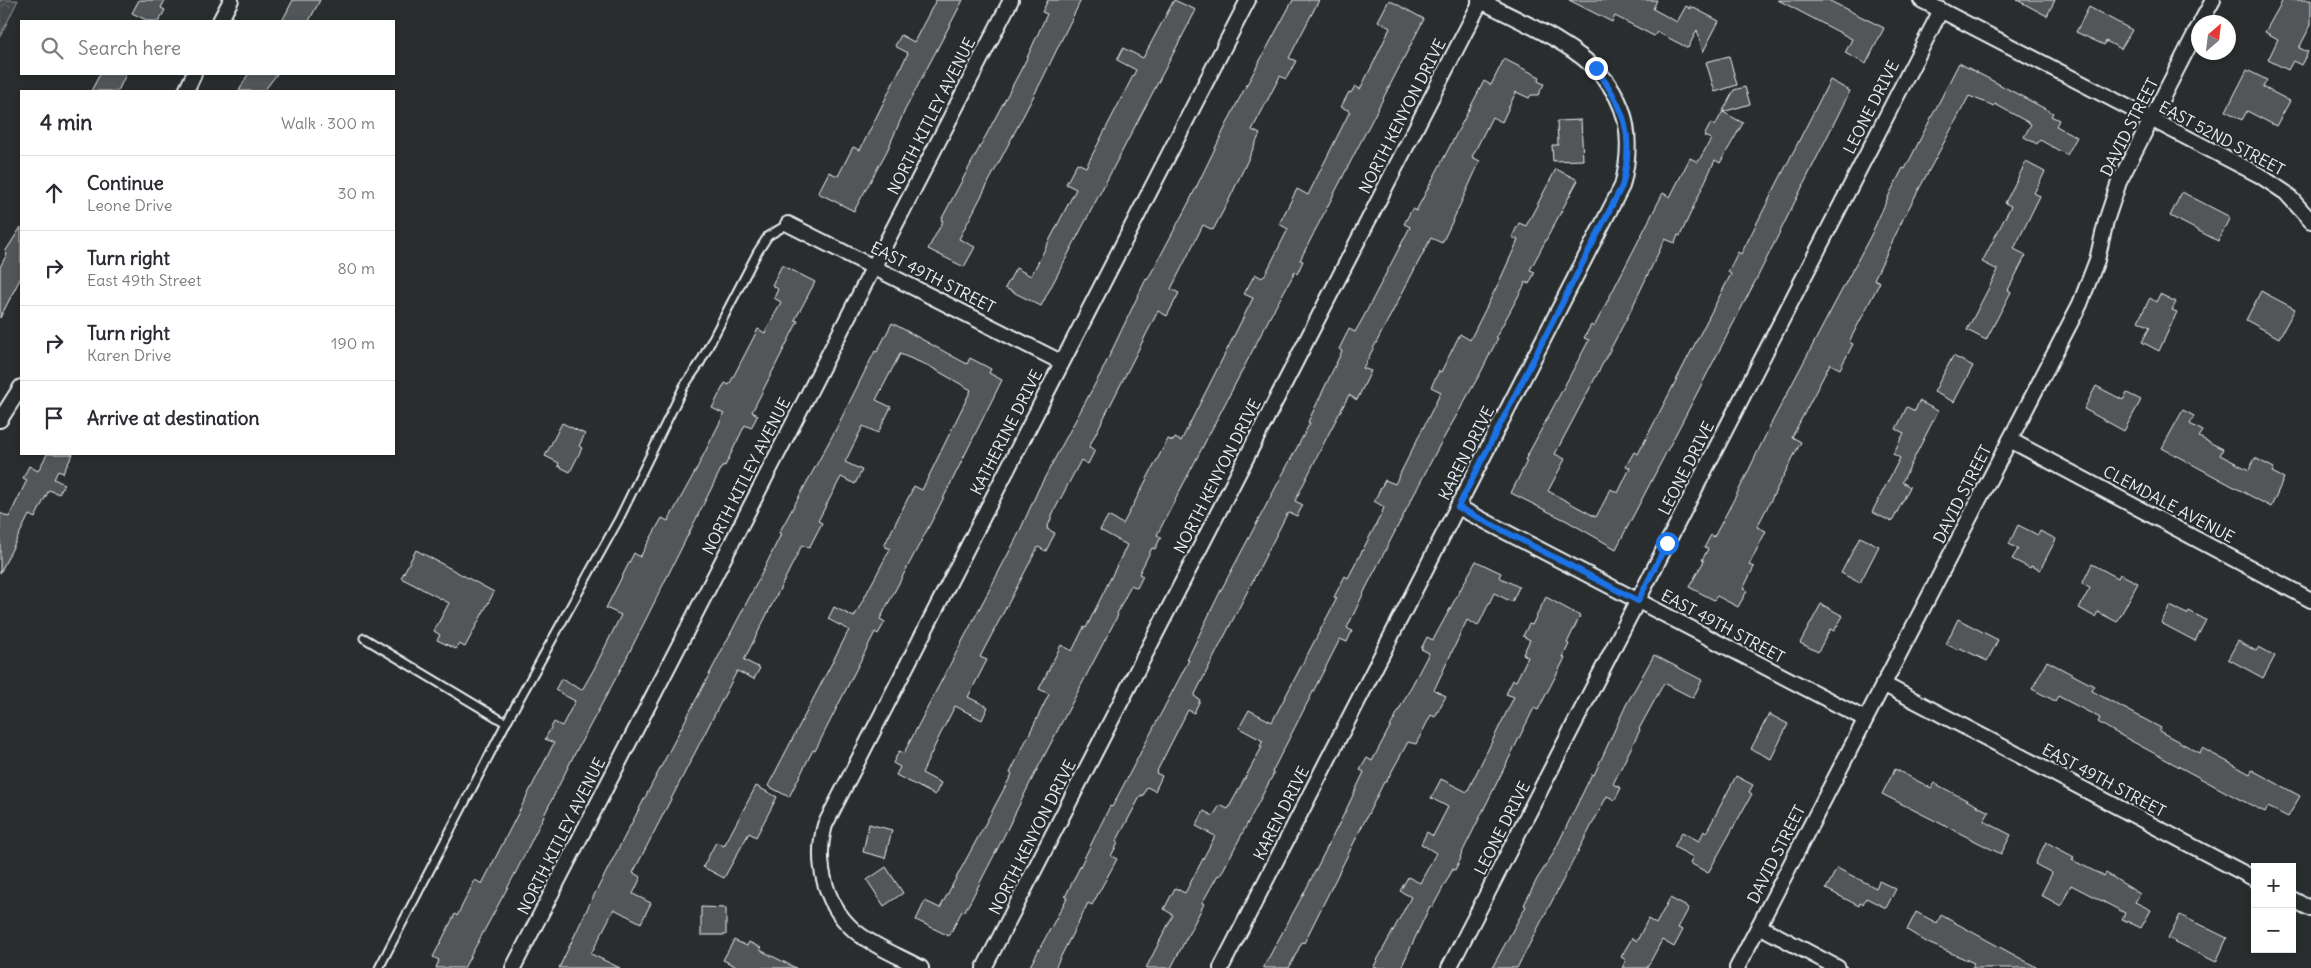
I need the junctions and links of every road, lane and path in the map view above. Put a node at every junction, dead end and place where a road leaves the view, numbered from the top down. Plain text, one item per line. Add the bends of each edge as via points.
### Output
1 (231, 0) edge
2 (1011, 0) edge
3 (1248, 0) edge
4 (1480, 0) edge
5 (1921, 0) edge
6 (2213, 0) edge
7 (1941, 10) junction
8 (2205, 15) edge
9 (221, 20) edge
10 (2191, 42) edge
11 (194, 75) edge
12 (186, 90) edge
13 (2151, 119) junction
14 (2311, 221) edge
15 (788, 224) joint
16 (874, 266) junction
17 (1061, 362) junction
18 (20, 389) edge
19 (0, 420) edge
20 (2010, 440) junction
21 (1458, 507) junction
22 (2311, 600) edge
23 (1638, 601) junction
24 (364, 638) dead end
25 (1884, 684) junction
26 (1865, 719) junction
27 (506, 723) junction
28 (2251, 877) edge
29 (2296, 901) edge
30 (2311, 909) edge
31 (1759, 926) junction
32 (379, 968) edge
33 (513, 968) edge
34 (921, 968) edge
35 (984, 968) edge
36 (1221, 968) edge
37 (1449, 968) edge
38 (1737, 968) edge
39 (1838, 968) edge

1 - 9 street
2 - 16 street, NORTH KITLEY AVENUE
3 - 17 street, KATHERINE DRIVE
4 - 21 street, KAREN DRIVE via 1571,47 1591,62 1607,81 1619,104 1628,152 1616,201
4 - 35 street, NORTH KENYON DRIVE
5 - 7 street, EAST 52ND STREET
6 - 8 street
7 - 13 street, EAST 52ND STREET
7 - 23 street, LEONE DRIVE
10 - 13 street, DAVID STREET
11 - 12 street
13 - 14 street, EAST 52ND STREET via 2266,179 2286,193
13 - 20 street, DAVID STREET via 2114,194 2086,292
15 - 16 street, EAST 49TH STREET
15 - 27 lane via 768,236 757,253 700,364 684,386 618,519
16 - 17 street, EAST 49TH STREET
16 - 33 street, NORTH KITLEY AVENUE
17 - 34 street, KATHERINE DRIVE via 828,817 821,847 826,886 840,914 856,932
18 - 19 street
20 - 22 street, CLEMDALE AVENUE
20 - 25 street, DAVID STREET
21 - 23 street, EAST 49TH STREET
21 - 36 street, KAREN DRIVE
23 - 26 street, EAST 49TH STREET
23 - 37 street, LEONE DRIVE
24 - 27 lane
25 - 26 street, DAVID STREET
25 - 28 street, EAST 49TH STREET
26 - 31 street, DAVID STREET
27 - 32 lane
29 - 30 street
31 - 38 street, DAVID STREET
31 - 39 street

